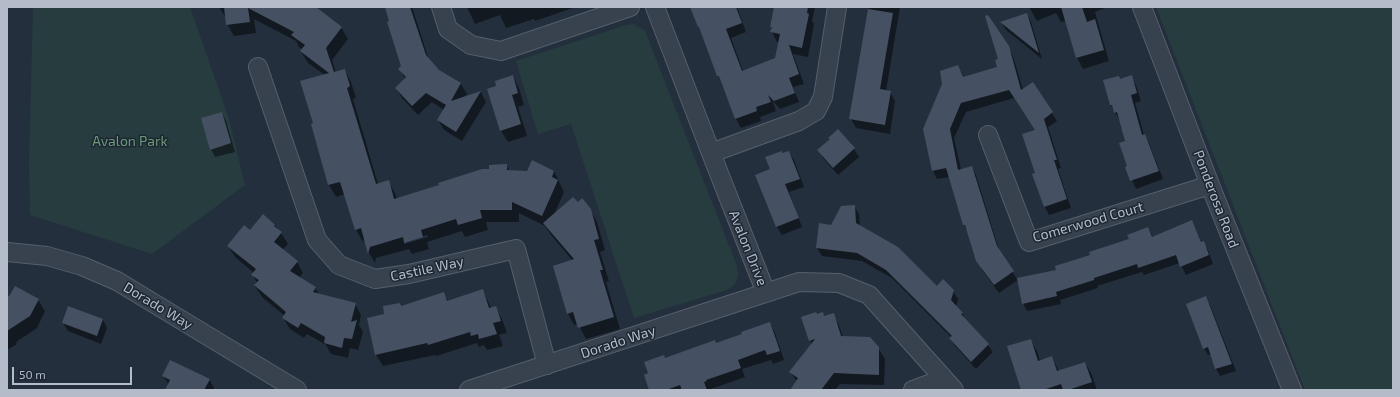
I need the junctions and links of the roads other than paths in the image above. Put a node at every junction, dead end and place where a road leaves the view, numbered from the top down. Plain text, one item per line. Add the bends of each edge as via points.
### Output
1 (441, 7) edge
2 (630, 7) edge
3 (655, 7) edge
4 (837, 7) edge
5 (1142, 7) edge
6 (258, 67) dead end
7 (988, 135) dead end
8 (711, 153) junction
9 (1210, 185) junction
10 (7, 252) edge
11 (766, 293) junction
12 (547, 365) junction
13 (948, 385) edge
14 (297, 390) edge
15 (470, 390) edge
16 (913, 390) edge
17 (1292, 390) edge

1 - 2 street via 448,29 472,45 501,51
3 - 8 street, Avalon Drive
4 - 8 street via 823,97 816,111 799,121
5 - 9 street, Ponderosa Road
6 - 12 street, Castile Way via 317,240 339,265 375,279 409,274 516,249
7 - 9 street, Comerwood Court via 1028,242
8 - 11 street, Avalon Drive
9 - 17 street, Ponderosa Road
10 - 14 street, Dorado Way via 47,256 82,266 117,281
11 - 12 street, Dorado Way
11 - 13 street, Avalon Drive via 799,282 840,283 869,295
12 - 15 street, Dorado Way
13 - 16 street

